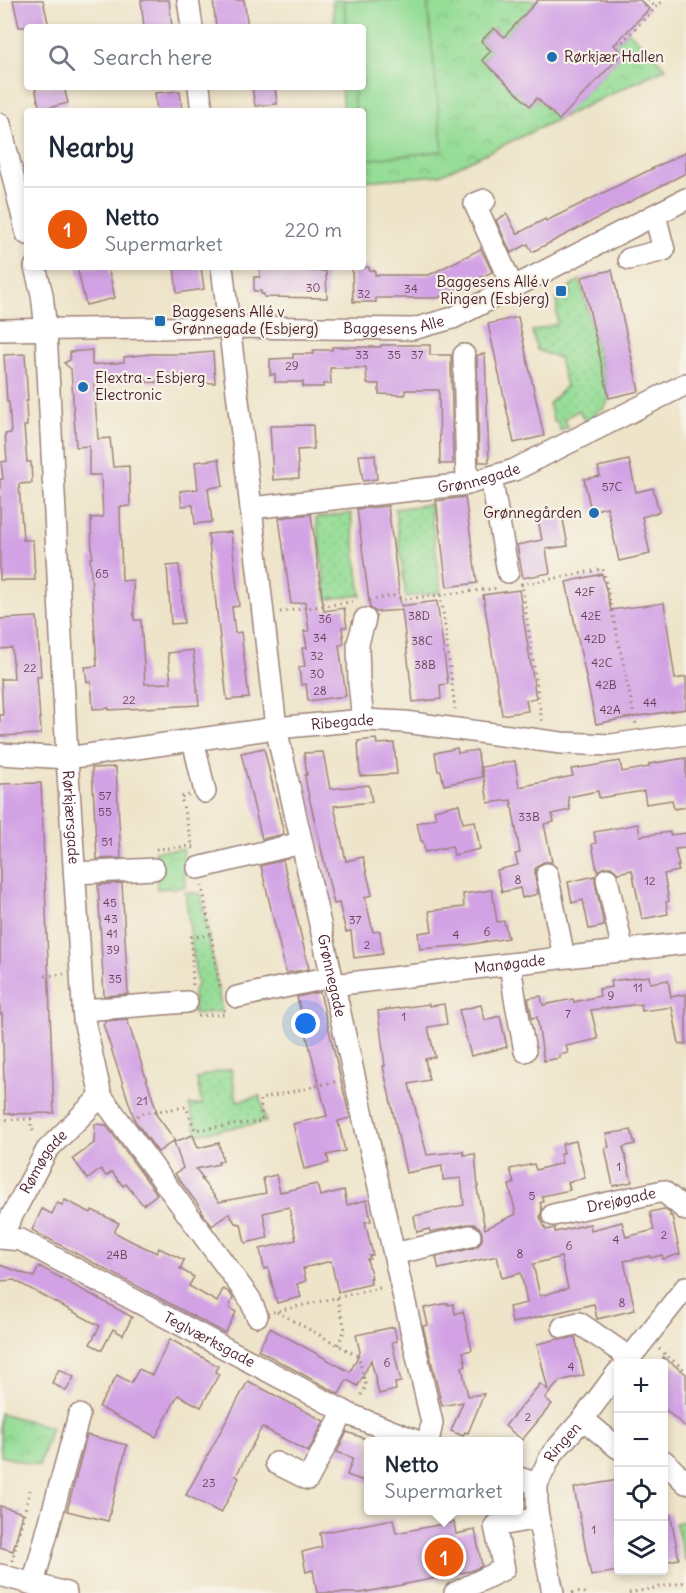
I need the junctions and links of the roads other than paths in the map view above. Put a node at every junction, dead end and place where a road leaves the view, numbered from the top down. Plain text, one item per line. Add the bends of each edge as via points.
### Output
1 (188, 0) edge
2 (192, 24) edge
3 (199, 90) edge
4 (202, 108) edge
5 (0, 124) edge
6 (686, 199) edge
7 (485, 200) dead end
8 (655, 215) junction
9 (24, 222) edge
10 (629, 259) dead end
11 (36, 270) edge
12 (222, 270) edge
13 (513, 288) junction
14 (230, 327) junction
15 (0, 330) edge
16 (46, 330) junction
17 (464, 355) dead end
18 (686, 384) edge
19 (491, 477) junction
20 (467, 484) junction
21 (251, 508) junction
22 (510, 583) road end
23 (365, 619) dead end
24 (363, 720) junction
25 (276, 728) junction
26 (686, 734) edge
27 (193, 740) junction
28 (0, 754) edge
29 (67, 758) junction
30 (205, 792) road end
31 (302, 843) junction
32 (198, 867) road end
33 (154, 869) road end
34 (75, 873) junction
35 (547, 874) dead end
36 (607, 879) dead end
37 (686, 943) edge
38 (622, 951) junction
39 (564, 957) junction
40 (510, 964) junction
41 (332, 981) junction
42 (227, 999) road end
43 (188, 1002) road end
44 (83, 1010) junction
45 (525, 1051) dead end
46 (101, 1096) junction
47 (686, 1210) edge
48 (553, 1215) dead end
49 (470, 1236) dead end
50 (0, 1238) edge
51 (394, 1254) junction
52 (686, 1287) edge
53 (266, 1314) road end
54 (563, 1327) dead end
55 (618, 1359) edge
56 (629, 1359) edge
57 (614, 1378) edge
58 (348, 1413) junction
59 (80, 1414) dead end
60 (583, 1419) junction
61 (407, 1437) edge
62 (429, 1437) edge
63 (614, 1445) edge
64 (276, 1463) dead end
65 (668, 1466) edge
66 (528, 1481) edge
67 (686, 1483) edge
68 (538, 1518) junction
69 (4, 1576) edge
70 (33, 1584) junction
71 (66, 1593) edge
72 (455, 1593) edge
73 (552, 1593) edge

1 - 2 street
3 - 4 street
5 - 9 street
6 - 8 street, Baggesens Alle
7 - 13 street via 475,204
8 - 10 street via 664,250
8 - 13 street, Baggesens Alle
11 - 16 street, Rørkjærsgade
12 - 14 street, Grønnegade
13 - 14 street, Baggesens Alle via 453,318 413,329
14 - 16 street, Baggesens Alle
14 - 21 street, Grønnegade
15 - 16 street, Baggesens Alle
16 - 29 street, Rørkjærsgade
17 - 20 street
18 - 19 street, Grønnegade via 514,470
19 - 20 street, Grønnegade
19 - 22 street
20 - 21 street, Grønnegade
21 - 25 street, Grønnegade
23 - 24 street via 358,643
24 - 25 street, Ribegade
24 - 26 street, Ribegade via 561,743 611,745
25 - 27 street, Ribegade
25 - 31 street, Grønnegade
27 - 29 street, Ribegade
27 - 30 street
28 - 29 street, Ribegade
29 - 34 street, Rørkjærsgade
31 - 32 street
31 - 41 street, Grønnegade
33 - 34 street
34 - 44 street, Rørkjærsgade
35 - 39 street
36 - 38 street
37 - 38 street, Manøgade
38 - 39 street, Manøgade
39 - 40 street, Manøgade
40 - 41 street, Manøgade
40 - 45 street
41 - 42 street, Manøgade
41 - 51 street, Grønnegade
43 - 44 street
44 - 46 street, Rørkjærsgade
46 - 50 street, Rømøgade via 47,1150
46 - 53 street, Rørkjærsgade via 250,1299
47 - 48 street, Drejøgade via 663,1191
49 - 51 street
50 - 58 street, Teglværksgade via 21,1240
51 - 62 street, Grønnegade via 432,1423
52 - 56 street, Ringen
54 - 55 street via 579,1323
57 - 60 street, Ringen
58 - 61 street, Teglværksgade
58 - 64 street via 308,1479
59 - 70 street
60 - 63 street
60 - 66 street, Ringen
65 - 67 street
66 - 68 street, Ringen
68 - 72 street via 495,1527 504,1569
68 - 73 street, Ringen
69 - 70 street
70 - 71 street

